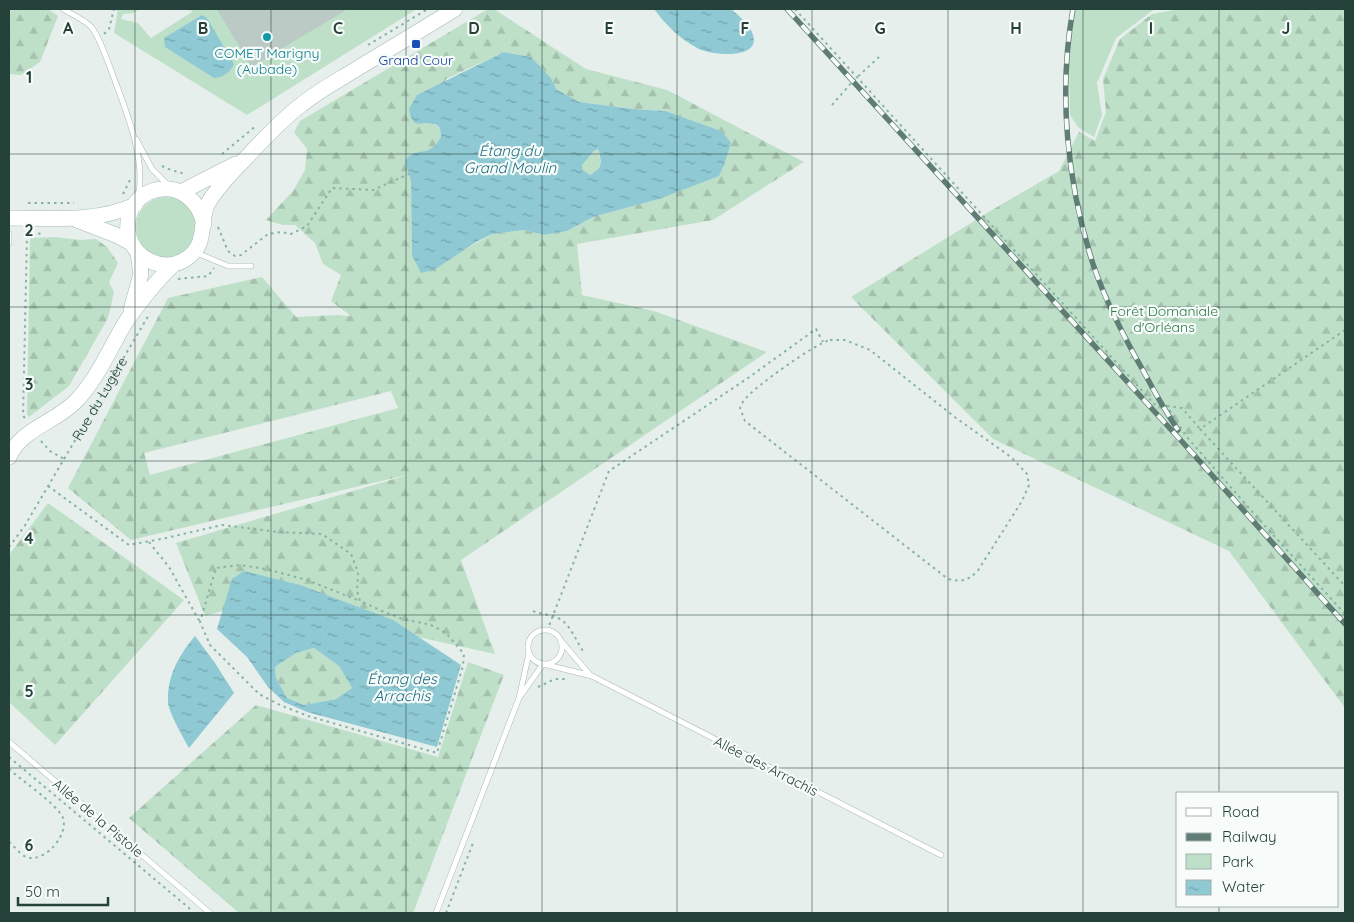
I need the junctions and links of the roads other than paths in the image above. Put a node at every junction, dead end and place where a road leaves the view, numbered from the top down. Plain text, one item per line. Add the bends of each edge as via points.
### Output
1 (64, 9) edge
2 (455, 9) edge
3 (133, 134) junction
4 (242, 161) junction
5 (178, 191) junction
6 (135, 204) junction
7 (9, 218) edge
8 (76, 219) junction
9 (210, 224) junction
10 (9, 234) edge
11 (9, 242) edge
12 (134, 248) junction
13 (194, 252) junction
14 (174, 264) junction
15 (251, 266) dead end
16 (127, 320) junction
17 (9, 458) edge
18 (559, 638) junction
19 (529, 654) junction
20 (543, 664) junction
21 (592, 676) junction
22 (519, 698) junction
23 (9, 742) edge
24 (941, 855) dead end
25 (210, 913) edge
26 (436, 913) edge

1 - 3 lane via 92,27
2 - 4 street via 301,105
3 - 5 lane via 152,169 163,182
3 - 6 lane via 140,184
4 - 5 street
4 - 9 street via 207,205
5 - 6 street via 154,190
5 - 9 street via 190,197
6 - 8 street via 121,211
6 - 12 street via 128,222
7 - 8 street
8 - 12 street via 116,235
9 - 13 street
10 - 11 lane
12 - 14 street via 148,261
12 - 16 street, Rue du Lugère via 141,274
13 - 14 street
13 - 15 lane via 228,266
14 - 16 street, Rue du Lugère
16 - 17 street, Rue du Lugère via 87,388 60,415 20,440
18 - 19 lane via 554,633 538,631 530,638
18 - 20 lane via 560,654 553,662
18 - 21 lane
19 - 20 lane via 534,661
19 - 22 lane
20 - 21 lane
20 - 22 lane
21 - 24 lane, Allée des Arrachis
22 - 26 lane
23 - 25 lane, Allée de la Pistole

